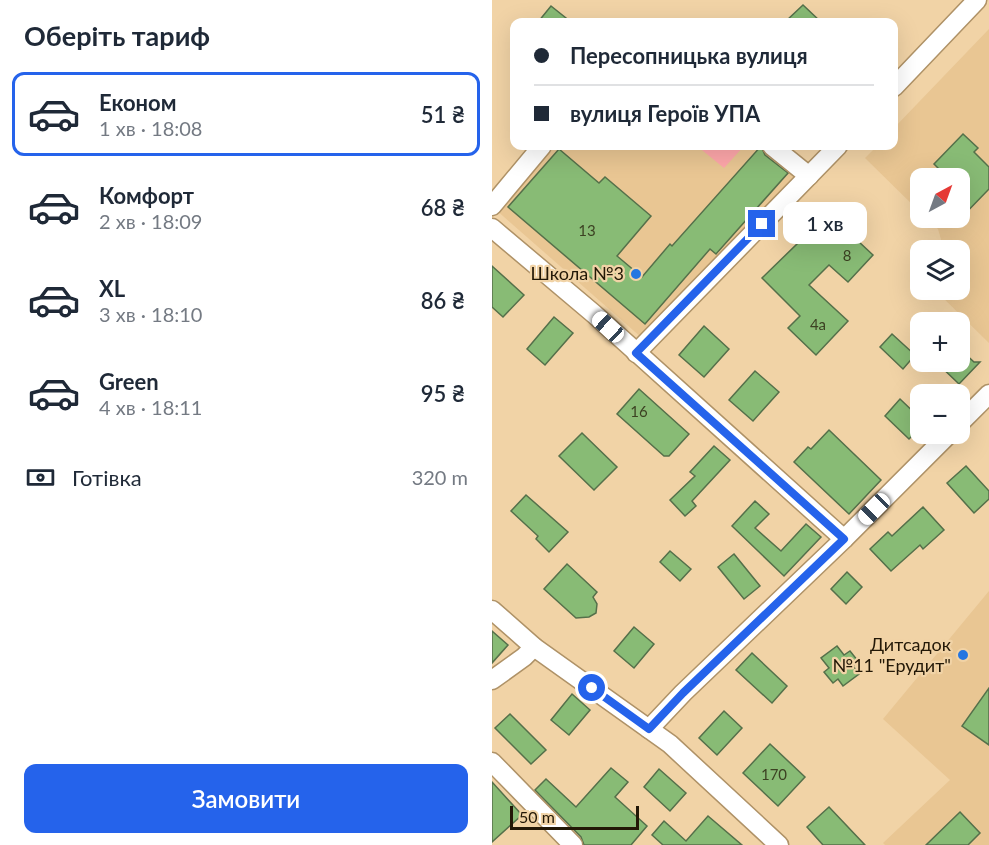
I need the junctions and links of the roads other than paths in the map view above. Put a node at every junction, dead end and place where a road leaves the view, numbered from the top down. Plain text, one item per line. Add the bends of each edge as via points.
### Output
1 (977, 0) edge
2 (898, 83) edge
3 (539, 150) edge
4 (777, 150) edge
5 (834, 150) edge
6 (809, 176) junction
7 (492, 206) edge
8 (492, 228) edge
9 (636, 353) junction
10 (989, 394) edge
11 (970, 413) edge
12 (940, 444) edge
13 (844, 539) junction
14 (492, 610) edge
15 (534, 647) junction
16 (492, 680) edge
17 (649, 729) junction
18 (492, 762) edge
19 (573, 845) edge
20 (779, 845) edge

1 - 2 street
3 - 7 street
4 - 6 street
5 - 6 street
6 - 9 street
8 - 9 street
9 - 13 street
10 - 11 street
12 - 13 street
13 - 17 street
14 - 15 street
15 - 16 street
15 - 17 street
17 - 20 street
18 - 19 street

